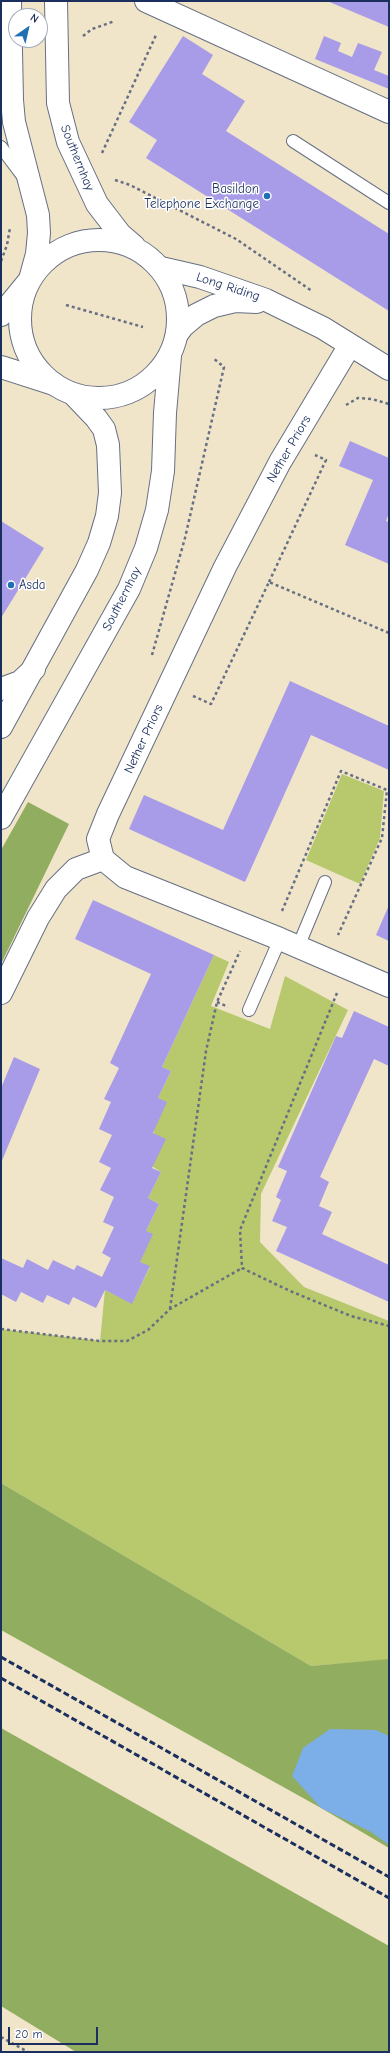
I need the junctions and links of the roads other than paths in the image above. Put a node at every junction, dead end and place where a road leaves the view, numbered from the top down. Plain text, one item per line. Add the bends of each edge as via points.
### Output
1 (56, 1) edge
2 (148, 1) edge
3 (8, 31) edge
4 (10, 48) edge
5 (1, 52) edge
6 (389, 112) edge
7 (292, 141) dead end
8 (1, 147) edge
9 (34, 193) junction
10 (389, 203) edge
11 (138, 250) junction
12 (161, 268) junction
13 (30, 280) junction
14 (293, 312) junction
15 (1, 315) edge
16 (178, 334) junction
17 (350, 345) junction
18 (170, 356) junction
19 (1, 367) edge
20 (389, 369) edge
21 (54, 384) junction
22 (74, 395) junction
23 (34, 669) junction
24 (1, 689) edge
25 (1, 727) edge
26 (1, 818) edge
27 (103, 859) junction
28 (325, 882) dead end
29 (284, 947) junction
30 (389, 986) edge
31 (1, 993) edge
32 (249, 1010) dead end

1 - 11 street, Southernhay via 58,103 68,142 97,204 120,234
2 - 6 street
3 - 5 lane
4 - 9 street via 14,122
7 - 10 lane
8 - 9 lane
9 - 13 street via 39,233
11 - 12 street
11 - 13 street via 105,239 87,240 54,253 40,265
12 - 14 street, Long Riding via 200,277
12 - 16 street via 174,292 178,306
13 - 15 street
13 - 21 street via 22,299 22,337 28,355 39,372
14 - 16 street, Long Riding via 266,303 235,301 214,306 196,315
14 - 17 street, Long Riding
16 - 18 street
17 - 20 street, Long Riding
17 - 27 street, Nether Priors via 280,462 225,567 108,814 98,839
18 - 22 street via 160,372 129,393 111,398
18 - 26 street, Southernhay via 163,471 157,510 146,548 129,589
19 - 21 street
21 - 22 street
22 - 23 street via 104,429 108,446 110,493 107,516 87,570
23 - 24 street via 20,682
23 - 25 street
27 - 29 street via 125,877
27 - 31 street via 76,869 56,889 38,918
28 - 29 lane
29 - 30 street
29 - 32 lane

